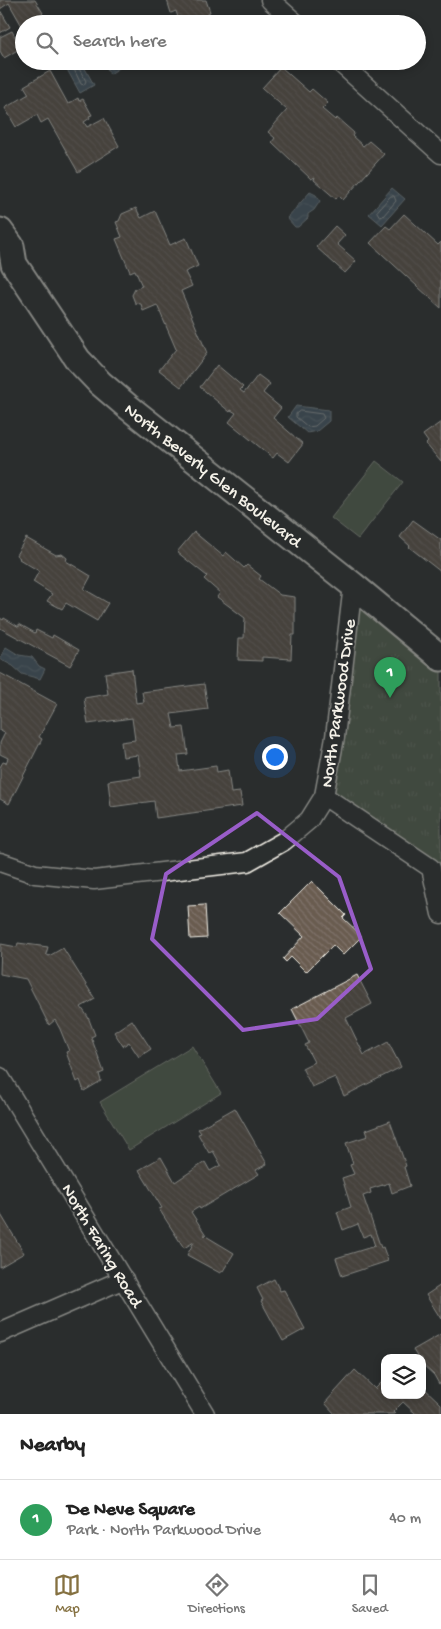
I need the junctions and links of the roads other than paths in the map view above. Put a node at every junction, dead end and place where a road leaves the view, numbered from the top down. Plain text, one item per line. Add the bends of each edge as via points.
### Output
1 (270, 0) edge
2 (287, 15) edge
3 (348, 70) edge
4 (441, 154) edge
5 (0, 231) edge
6 (9, 264) edge
7 (353, 585) junction
8 (441, 658) edge
9 (324, 796) junction
10 (0, 862) edge
11 (436, 867) edge
12 (441, 914) edge
13 (0, 1077) edge
14 (124, 1279) junction
15 (0, 1333) edge
16 (205, 1414) edge

1 - 2 street
3 - 4 street
5 - 6 main road, North Beverly Glen Boulevard via 11,246
6 - 7 main road, North Beverly Glen Boulevard via 78,360 100,383
7 - 8 main road, North Beverly Glen Boulevard
7 - 9 street, North Parkwood Drive via 335,737
9 - 10 street via 309,820 284,841 247,862 94,880 35,874
9 - 11 street, North Parkwood Drive
11 - 12 street, North Parkwood Drive
13 - 14 street, North Faring Road
14 - 15 street
14 - 16 street, North Faring Road

